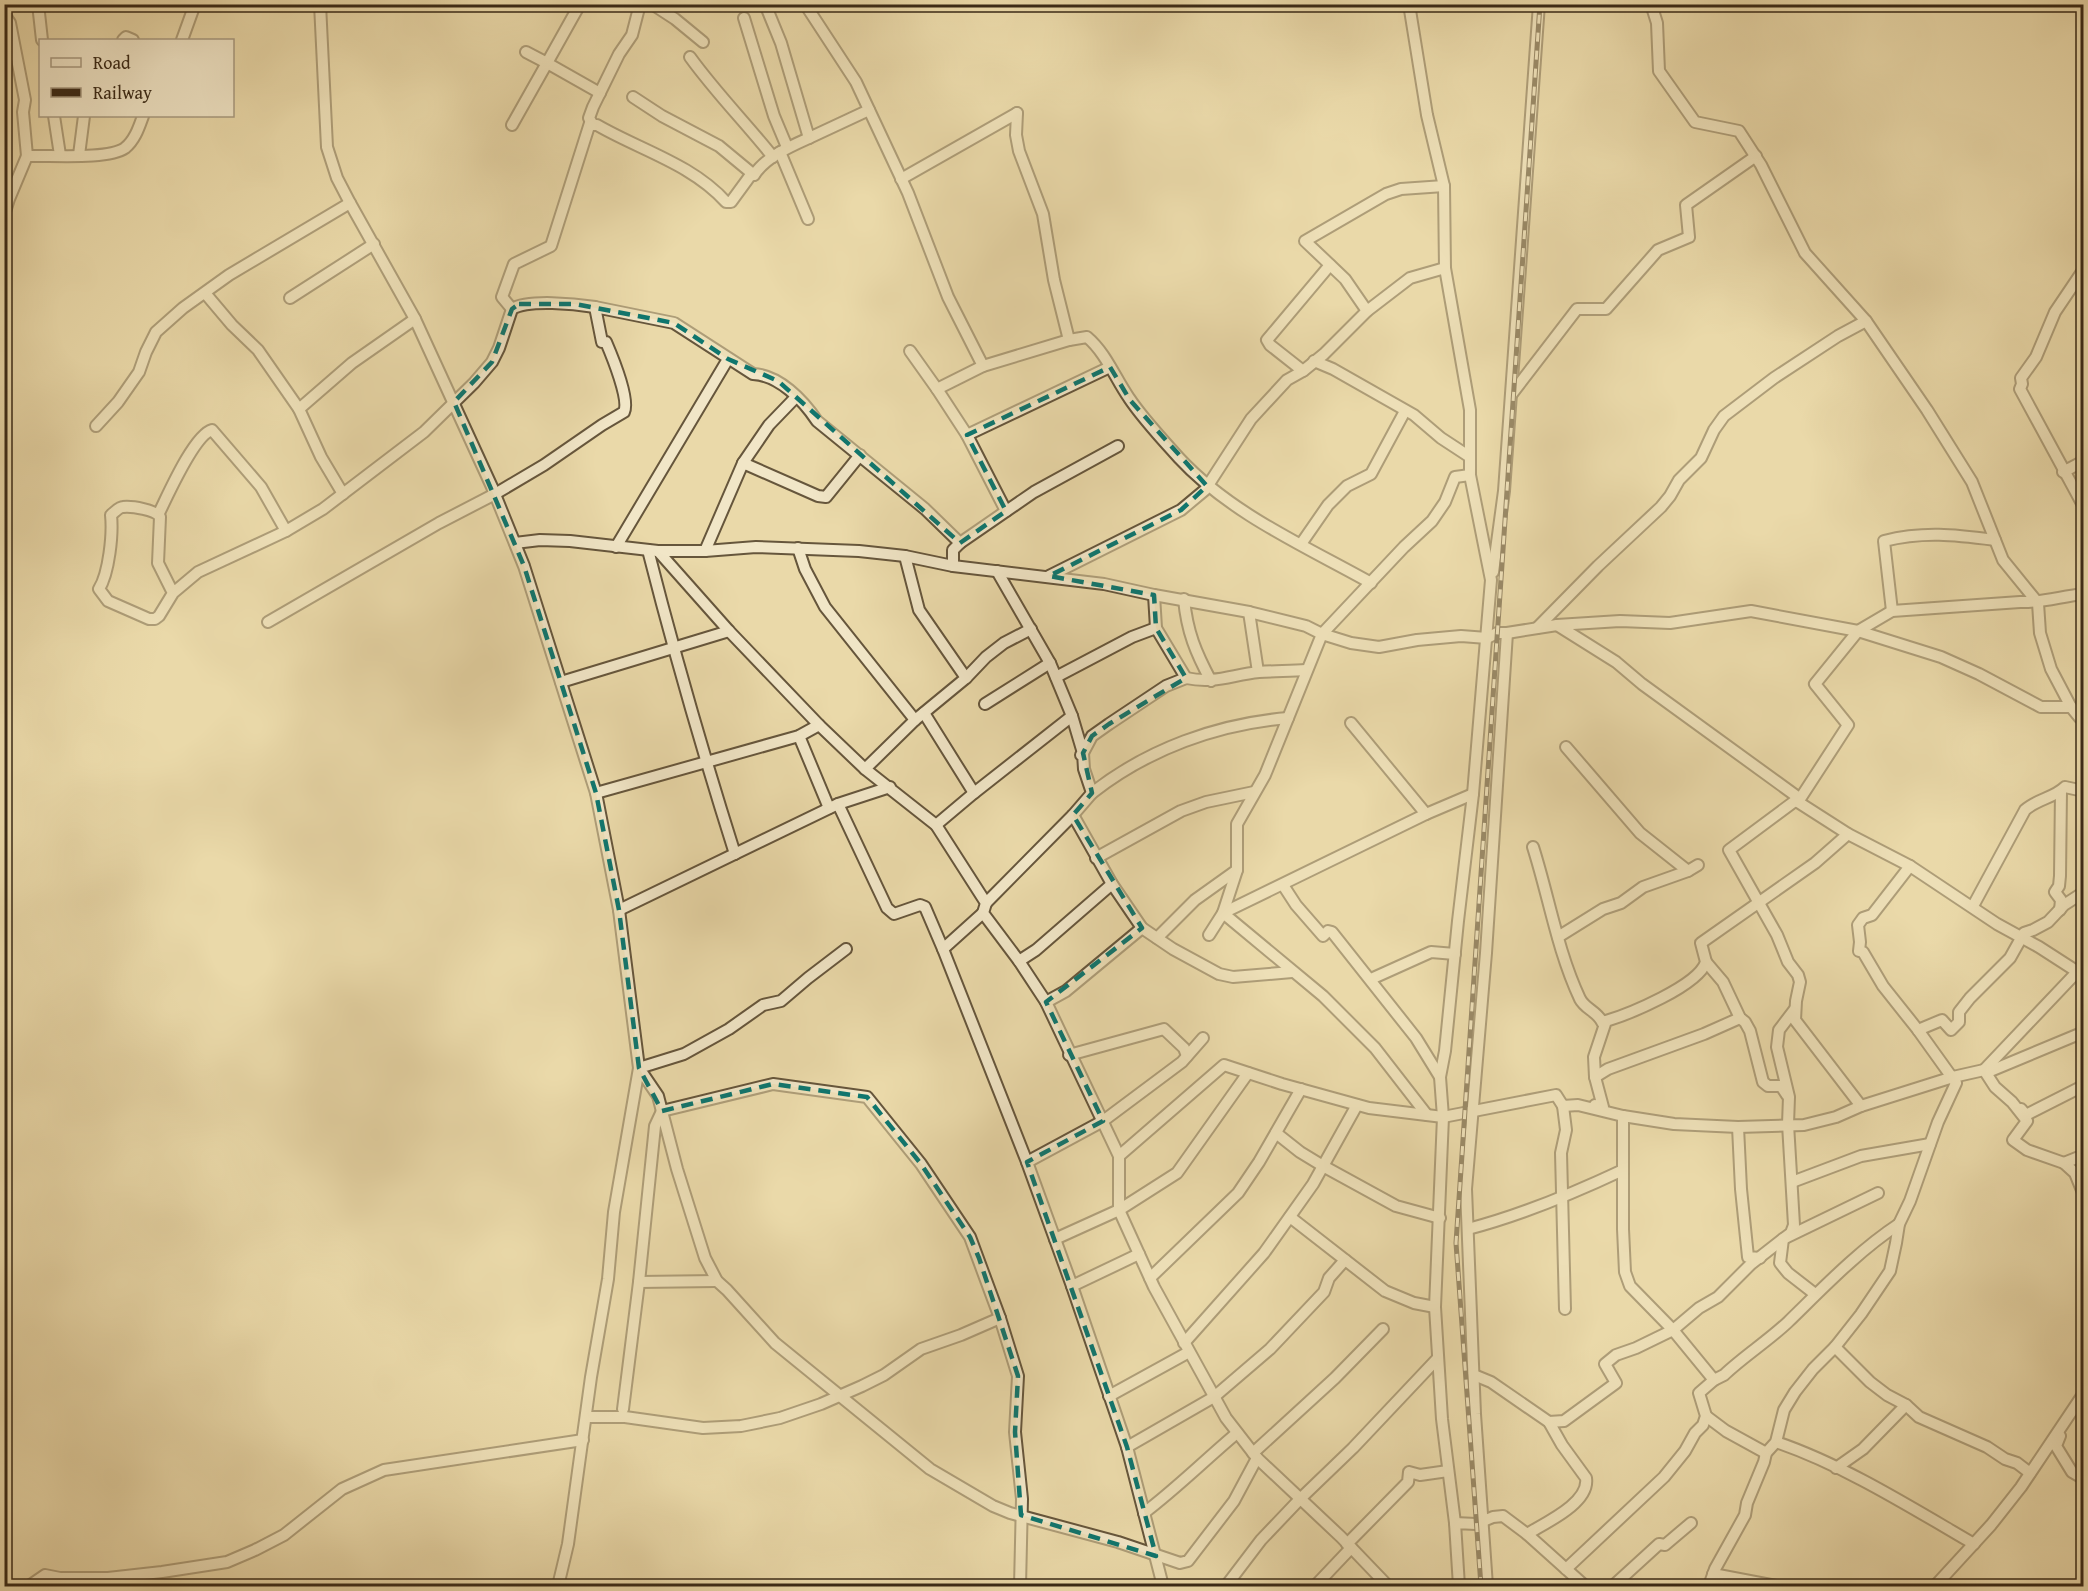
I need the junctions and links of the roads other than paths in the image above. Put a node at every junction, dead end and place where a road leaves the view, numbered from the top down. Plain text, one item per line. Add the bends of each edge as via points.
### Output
1 (38, 4) edge
2 (195, 4) edge
3 (320, 4) edge
4 (580, 4) edge
5 (640, 4) edge
6 (652, 4) edge
7 (765, 4) edge
8 (805, 4) edge
9 (1409, 4) edge
10 (1539, 4) edge
11 (1651, 4) edge
12 (4, 14) edge
13 (744, 18) dead end
14 (42, 39) edge
15 (182, 39) edge
16 (703, 42) dead end
17 (526, 52) dead end
18 (690, 57) dead end
19 (547, 63) junction
20 (600, 93) junction
21 (633, 97) dead end
22 (869, 110) junction
23 (54, 117) edge
24 (84, 117) edge
25 (143, 117) edge
26 (590, 123) junction
27 (512, 125) dead end
28 (809, 138) junction
29 (780, 152) junction
30 (60, 155) junction
31 (79, 155) junction
32 (27, 156) junction
33 (1756, 156) junction
34 (754, 175) junction
35 (901, 179) junction
36 (1444, 186) junction
37 (350, 203) junction
38 (4, 216) edge
39 (808, 219) dead end
40 (374, 244) junction
41 (1330, 265) junction
42 (1445, 268) junction
43 (2084, 269) edge
44 (206, 294) junction
45 (290, 298) dead end
46 (595, 307) junction
47 (512, 309) junction
48 (1367, 311) junction
49 (415, 319) junction
50 (1866, 321) junction
51 (1069, 340) junction
52 (910, 351) dead end
53 (728, 359) junction
54 (1314, 360) junction
55 (983, 366) junction
56 (1110, 368) junction
57 (1303, 371) junction
58 (936, 389) junction
59 (1511, 395) junction
60 (796, 397) junction
61 (454, 402) junction
62 (299, 409) junction
63 (1405, 411) junction
64 (96, 426) dead end
65 (967, 435) junction
66 (1118, 446) dead end
67 (860, 455) junction
68 (1470, 457) junction
69 (2084, 461) edge
70 (743, 464) junction
71 (2063, 472) junction
72 (1470, 475) junction
73 (1207, 486) junction
74 (344, 494) junction
75 (495, 494) junction
76 (2084, 507) edge
77 (1006, 511) junction
78 (159, 513) junction
79 (286, 531) junction
80 (1995, 540) junction
81 (515, 543) junction
82 (960, 543) junction
83 (1301, 544) junction
84 (616, 547) junction
85 (798, 548) junction
86 (653, 550) junction
87 (705, 551) junction
88 (905, 556) junction
89 (953, 566) junction
90 (998, 571) junction
91 (1049, 576) junction
92 (1371, 583) junction
93 (173, 593) junction
94 (1491, 593) junction
95 (2084, 594) edge
96 (1154, 596) junction
97 (1184, 599) junction
98 (2038, 603) junction
99 (1892, 611) junction
100 (1249, 612) junction
101 (268, 622) dead end
102 (1557, 625) junction
103 (1156, 628) junction
104 (1537, 628) junction
105 (1031, 629) junction
106 (729, 631) junction
107 (1858, 632) junction
108 (1507, 633) junction
109 (1322, 634) junction
110 (1487, 638) junction
111 (673, 648) junction
112 (1050, 663) junction
113 (1306, 670) junction
114 (1258, 672) junction
115 (1056, 677) junction
116 (966, 678) junction
117 (1186, 678) junction
118 (1211, 681) junction
119 (561, 682) junction
120 (985, 704) dead end
121 (2071, 707) junction
122 (1072, 716) junction
123 (920, 717) junction
124 (1288, 718) junction
125 (2084, 718) edge
126 (1351, 723) dead end
127 (819, 725) junction
128 (799, 736) junction
129 (1566, 747) dead end
130 (1082, 754) junction
131 (706, 763) junction
132 (865, 769) junction
133 (890, 787) junction
134 (2061, 791) junction
135 (1254, 792) junction
136 (596, 793) junction
137 (974, 793) junction
138 (1092, 793) junction
139 (1473, 794) junction
140 (2084, 794) edge
141 (1799, 800) junction
142 (834, 806) junction
143 (1426, 814) junction
144 (1073, 815) junction
145 (936, 825) junction
146 (1848, 834) junction
147 (1533, 846) dead end
148 (735, 854) junction
149 (1096, 858) junction
150 (1910, 866) junction
151 (1237, 870) junction
152 (1112, 884) junction
153 (1283, 885) junction
154 (2084, 892) edge
155 (1758, 903) junction
156 (1973, 906) junction
157 (985, 908) junction
158 (619, 910) junction
159 (2061, 910) junction
160 (1223, 913) junction
161 (1142, 928) junction
162 (1209, 935) dead end
163 (2020, 936) junction
164 (1558, 937) junction
165 (1157, 938) junction
166 (943, 949) junction
167 (846, 950) dead end
168 (1455, 954) junction
169 (1019, 961) junction
170 (1706, 962) junction
171 (1292, 972) junction
172 (2080, 974) edge
173 (1371, 979) junction
174 (1046, 1002) junction
175 (1795, 1009) junction
176 (1740, 1018) junction
177 (1606, 1021) junction
178 (1918, 1030) junction
179 (2084, 1032) edge
180 (1203, 1038) dead end
181 (1069, 1054) junction
182 (1187, 1056) junction
183 (639, 1068) junction
184 (1986, 1071) junction
185 (1248, 1073) junction
186 (2084, 1075) edge
187 (1440, 1077) junction
188 (1595, 1077) junction
189 (1953, 1077) junction
190 (2083, 1087) edge
191 (1300, 1089) junction
192 (1556, 1095) junction
193 (1789, 1097) junction
194 (1357, 1105) junction
195 (1563, 1106) junction
196 (1861, 1106) junction
197 (663, 1111) junction
198 (1473, 1111) junction
199 (1427, 1115) junction
200 (1623, 1116) junction
201 (1443, 1117) junction
202 (1103, 1121) junction
203 (1788, 1124) junction
204 (1738, 1127) junction
205 (1276, 1133) junction
206 (1930, 1144) junction
207 (2084, 1155) edge
208 (1119, 1156) junction
209 (1027, 1162) junction
210 (2064, 1163) junction
211 (1323, 1166) junction
212 (1623, 1170) junction
213 (1792, 1182) junction
214 (1878, 1193) dead end
215 (2084, 1195) edge
216 (1561, 1199) junction
217 (1119, 1210) junction
218 (1290, 1217) junction
219 (1440, 1218) junction
220 (1899, 1224) junction
221 (1468, 1229) junction
222 (1055, 1239) junction
223 (1783, 1239) junction
224 (1139, 1254) junction
225 (1760, 1258) junction
226 (1345, 1260) junction
227 (1150, 1278) junction
228 (717, 1281) junction
229 (639, 1282) junction
230 (1072, 1286) junction
231 (1815, 1294) junction
232 (1435, 1307) junction
233 (1564, 1309) dead end
234 (1000, 1318) junction
235 (1383, 1329) dead end
236 (1673, 1330) junction
237 (1186, 1347) junction
238 (1835, 1347) junction
239 (1438, 1358) junction
240 (1474, 1375) junction
241 (1714, 1380) junction
242 (2084, 1393) edge
243 (839, 1396) junction
244 (1109, 1396) junction
245 (1214, 1397) junction
246 (1906, 1405) junction
247 (623, 1409) dead end
248 (1706, 1416) junction
249 (2068, 1416) junction
250 (586, 1417) junction
251 (1549, 1422) junction
252 (1237, 1433) junction
253 (583, 1440) junction
254 (1776, 1442) junction
255 (1128, 1447) junction
256 (1766, 1453) junction
257 (1255, 1456) junction
258 (1836, 1468) junction
259 (1448, 1471) junction
260 (2030, 1473) junction
261 (2084, 1479) edge
262 (1300, 1499) junction
263 (1144, 1513) junction
264 (1022, 1515) junction
265 (1483, 1520) junction
266 (1691, 1523) dead end
267 (1455, 1524) junction
268 (1527, 1534) junction
269 (1974, 1544) junction
270 (1349, 1546) junction
271 (1156, 1556) junction
272 (1566, 1569) junction
273 (1713, 1574) junction
274 (28, 1587) edge
275 (558, 1587) edge
276 (1020, 1587) edge
277 (1163, 1587) edge
278 (1226, 1587) edge
279 (1315, 1587) edge
280 (1388, 1587) edge
281 (1459, 1587) edge
282 (1488, 1587) edge
283 (1585, 1587) edge
284 (1613, 1587) edge
285 (1709, 1587) edge
286 (1776, 1587) edge
287 (1935, 1587) edge

1 - 14 street
2 - 15 street
3 - 37 street via 327,147
4 - 19 street
5 - 20 street via 632,35
6 - 16 street
7 - 28 street via 781,43
8 - 22 street via 856,81
9 - 36 street via 1427,115
10 - 59 street
11 - 33 street via 1659,71 1695,122 1739,131
12 - 32 street via 10,23 25,100
13 - 29 street via 774,116
17 - 19 street
18 - 29 street via 713,89
19 - 20 street
19 - 27 street
20 - 26 street
21 - 34 street via 719,146
22 - 28 street
22 - 35 street
23 - 30 street
24 - 31 street
25 - 31 street via 136,134 118,152
26 - 34 street via 675,164 703,181 726,202 731,202
26 - 47 street via 551,246 514,264 502,297
28 - 29 street
29 - 34 street
29 - 39 street
30 - 31 street
30 - 32 street
32 - 38 street
33 - 50 street via 1805,253
33 - 59 street via 1686,205 1689,237 1658,250 1606,309 1577,309
35 - 51 street via 1017,113 1019,151 1043,214
35 - 55 street via 948,297
36 - 41 street via 1386,194 1305,241
36 - 42 street
37 - 40 street
37 - 44 street via 229,275
40 - 45 street
40 - 49 street
41 - 48 street
41 - 57 street via 1267,340
42 - 48 street via 1410,278
42 - 68 street via 1470,410
43 - 71 street via 2055,312 2036,357 2021,378 2022,396
44 - 62 street via 258,350
44 - 64 street via 156,332 139,372
46 - 47 street via 555,303 519,304
46 - 53 street via 675,323
46 - 75 street via 602,342 606,342 617,369 627,404 624,412
47 - 61 street via 492,362
48 - 54 street
49 - 61 street
49 - 62 street via 352,363
50 - 80 street via 1972,482
50 - 104 street via 1774,378 1724,416 1701,458 1679,480 1661,507
51 - 55 street
51 - 56 street via 1088,337
52 - 58 street
53 - 60 street via 753,374 765,374 778,381
53 - 84 street
54 - 57 street
54 - 63 street
55 - 58 street
56 - 65 street
56 - 73 street via 1130,400
57 - 73 street via 1287,380 1251,418
58 - 65 street
59 - 94 street
60 - 67 street via 817,421
60 - 70 street via 769,425
61 - 74 street via 424,432
61 - 75 street
62 - 74 street via 321,457
63 - 68 street
63 - 83 street via 1371,474 1347,486 1328,505
65 - 77 street
66 - 77 street
67 - 70 street via 826,497
67 - 82 street
68 - 72 street
69 - 71 street
70 - 87 street
71 - 76 street
72 - 92 street via 1455,477 1432,521
72 - 94 street
73 - 83 street
73 - 91 street via 1181,510
74 - 79 street
75 - 81 street
75 - 101 street
77 - 82 street
78 - 79 street via 178,473 204,434 212,430 261,488
78 - 93 street via 158,563
78 - 93 street via 123,507 111,515 109,548 99,589 108,601 149,619 159,616
79 - 93 street via 198,573
80 - 98 street via 2003,560
80 - 99 street via 1952,534 1908,535 1884,541
81 - 84 street via 570,541
81 - 119 street
82 - 89 street via 953,550
83 - 92 street
84 - 86 street
85 - 87 street
85 - 88 street
85 - 123 street via 825,607
86 - 87 street
86 - 106 street
86 - 111 street
88 - 89 street
88 - 116 street via 919,610
89 - 90 street
90 - 91 street
90 - 105 street
91 - 96 street
92 - 109 street
94 - 110 street
95 - 98 street
96 - 97 street
96 - 103 street
97 - 100 street
97 - 118 street via 1194,650
98 - 99 street
98 - 121 street via 2040,633 2051,669
99 - 107 street
100 - 109 street via 1306,626
100 - 114 street
102 - 104 street
102 - 107 street via 1670,623 1751,611
102 - 141 street via 1616,662
103 - 115 street
103 - 117 street
104 - 108 street
105 - 112 street
105 - 116 street via 1004,643
106 - 111 street
106 - 127 street
107 - 121 street via 1941,657 2041,707
107 - 141 street via 1815,684 1848,725
108 - 110 street
108 - 198 street
109 - 110 street via 1379,647 1461,636
109 - 113 street
110 - 139 street
111 - 119 street
111 - 131 street
112 - 115 street
112 - 120 street
113 - 114 street
113 - 124 street
114 - 118 street
115 - 122 street
116 - 123 street
117 - 118 street
117 - 130 street via 1166,686 1092,736
119 - 136 street
121 - 125 street
122 - 130 street
122 - 137 street
123 - 132 street
123 - 137 street
124 - 135 street
124 - 138 street via 1256,720 1208,732 1116,774
126 - 143 street
127 - 128 street
127 - 132 street
128 - 131 street
128 - 142 street
129 - 164 street via 1640,833 1693,868 1643,887
130 - 138 street
131 - 136 street
131 - 148 street
132 - 133 street
133 - 142 street
133 - 145 street
134 - 140 street via 2065,787
134 - 156 street via 2025,810
134 - 159 street via 2060,876 2055,892 2061,900
135 - 149 street via 1181,811
135 - 151 street via 1237,824
136 - 158 street
137 - 145 street
138 - 144 street
139 - 143 street
139 - 168 street
141 - 146 street
141 - 155 street via 1729,849
142 - 148 street
142 - 166 street via 887,908 894,914 920,905 925,907
143 - 153 street
144 - 149 street
144 - 157 street
145 - 157 street
146 - 150 street
146 - 155 street via 1821,859
147 - 164 street
148 - 158 street
149 - 152 street
150 - 156 street
150 - 178 street via 1872,915 1863,918 1857,931 1859,951
151 - 160 street
151 - 165 street via 1195,900
152 - 161 street
152 - 169 street
153 - 160 street
153 - 173 street via 1323,936 1332,932
154 - 159 street
155 - 170 street via 1701,943
155 - 175 street via 1798,975
156 - 163 street
157 - 166 street
157 - 169 street
158 - 183 street
159 - 163 street via 2048,922
160 - 162 street
160 - 171 street
161 - 165 street
161 - 174 street via 1066,991
163 - 172 street
163 - 178 street via 2010,958 1970,998 1951,1030 1941,1020
164 - 177 street via 1581,1001 1602,1022
165 - 171 street via 1219,974 1233,977
166 - 209 street
167 - 183 street via 781,1001 763,1005 684,1054
168 - 173 street via 1431,952
168 - 187 street
169 - 174 street
170 - 176 street via 1723,982
170 - 177 street via 1700,972 1671,993
171 - 199 street via 1323,996 1375,1048
172 - 184 street
173 - 187 street
174 - 181 street
175 - 193 street via 1779,1030 1777,1047
175 - 196 street via 1796,1020
176 - 188 street
176 - 193 street via 1750,1031 1762,1082 1781,1086
177 - 188 street via 1594,1057
178 - 189 street
179 - 184 street
180 - 182 street
181 - 182 street via 1164,1029
181 - 202 street
182 - 202 street
183 - 197 street
183 - 250 street via 614,1212 608,1279
184 - 189 street
184 - 190 street via 2026,1115
184 - 210 street via 1995,1087 2027,1121 2013,1140 2027,1150
185 - 191 street
185 - 208 street via 1224,1065
185 - 217 street via 1178,1173
186 - 190 street
187 - 201 street
188 - 192 street via 1603,1107
189 - 196 street
189 - 206 street via 1956,1083
191 - 194 street
191 - 205 street
192 - 195 street
192 - 198 street
193 - 203 street
194 - 199 street
194 - 211 street
195 - 200 street via 1578,1105
195 - 216 street via 1566,1130 1561,1153
196 - 203 street via 1820,1122
197 - 228 street via 688,1209
197 - 229 street via 655,1126
197 - 234 street via 773,1084 867,1097 921,1164 970,1237
198 - 201 street
198 - 221 street via 1466,1189
199 - 201 street
200 - 204 street via 1674,1124
200 - 212 street
201 - 219 street
202 - 208 street
202 - 209 street
203 - 204 street
203 - 213 street
204 - 225 street via 1748,1257
205 - 211 street
205 - 227 street via 1238,1194
206 - 213 street via 1861,1156
206 - 220 street
207 - 210 street
208 - 217 street
209 - 222 street
210 - 215 street via 2075,1173
211 - 218 street
211 - 219 street via 1396,1206
212 - 216 street
212 - 236 street via 1625,1272 1632,1290
213 - 223 street via 1794,1225
214 - 223 street
216 - 221 street
216 - 233 street
217 - 222 street
217 - 224 street
218 - 226 street
218 - 237 street
219 - 232 street
220 - 231 street
220 - 238 street via 1890,1271
221 - 240 street
222 - 230 street
223 - 225 street
223 - 231 street via 1781,1266
224 - 227 street
224 - 230 street
225 - 236 street via 1718,1297
226 - 232 street via 1385,1291
226 - 245 street via 1329,1278 1324,1292 1289,1330
227 - 237 street
228 - 229 street
228 - 243 street via 775,1343
229 - 247 street
230 - 244 street
231 - 241 street via 1786,1323
232 - 239 street
234 - 243 street via 921,1349 879,1378
234 - 264 street via 1018,1376 1015,1432
235 - 257 street
236 - 241 street
236 - 251 street via 1616,1355 1605,1364 1616,1383 1564,1421
237 - 244 street
237 - 245 street
238 - 246 street via 1887,1395
238 - 254 street via 1795,1392 1784,1410
239 - 259 street
239 - 262 street
240 - 251 street via 1491,1382
240 - 265 street
241 - 248 street via 1699,1393
242 - 249 street
243 - 250 street via 802,1411 741,1426 703,1428 625,1417
243 - 264 street via 938,1474 1001,1510
244 - 255 street
245 - 252 street
245 - 255 street
246 - 258 street via 1863,1449
246 - 260 street via 1919,1417 1987,1447
248 - 256 street
248 - 272 street via 1664,1477
249 - 260 street
249 - 261 street via 2056,1446 2073,1472
250 - 253 street
251 - 268 street via 1587,1484 1578,1502
252 - 257 street
252 - 263 street
253 - 274 street via 384,1470 342,1489 284,1535 227,1562 108,1578 45,1575
253 - 275 street
254 - 256 street
254 - 258 street
255 - 263 street
256 - 273 street via 1745,1515
257 - 262 street
257 - 271 street via 1234,1501 1188,1561 1180,1563
258 - 269 street
259 - 267 street
259 - 270 street via 1420,1475 1408,1472 1408,1482
260 - 269 street
262 - 270 street
262 - 278 street via 1261,1540
263 - 271 street
264 - 271 street
264 - 276 street
265 - 267 street
265 - 268 street via 1503,1516
265 - 282 street
266 - 284 street via 1671,1542 1659,1544
267 - 281 street
268 - 272 street
269 - 287 street
270 - 279 street
270 - 280 street
271 - 277 street
272 - 283 street
273 - 285 street
273 - 286 street

